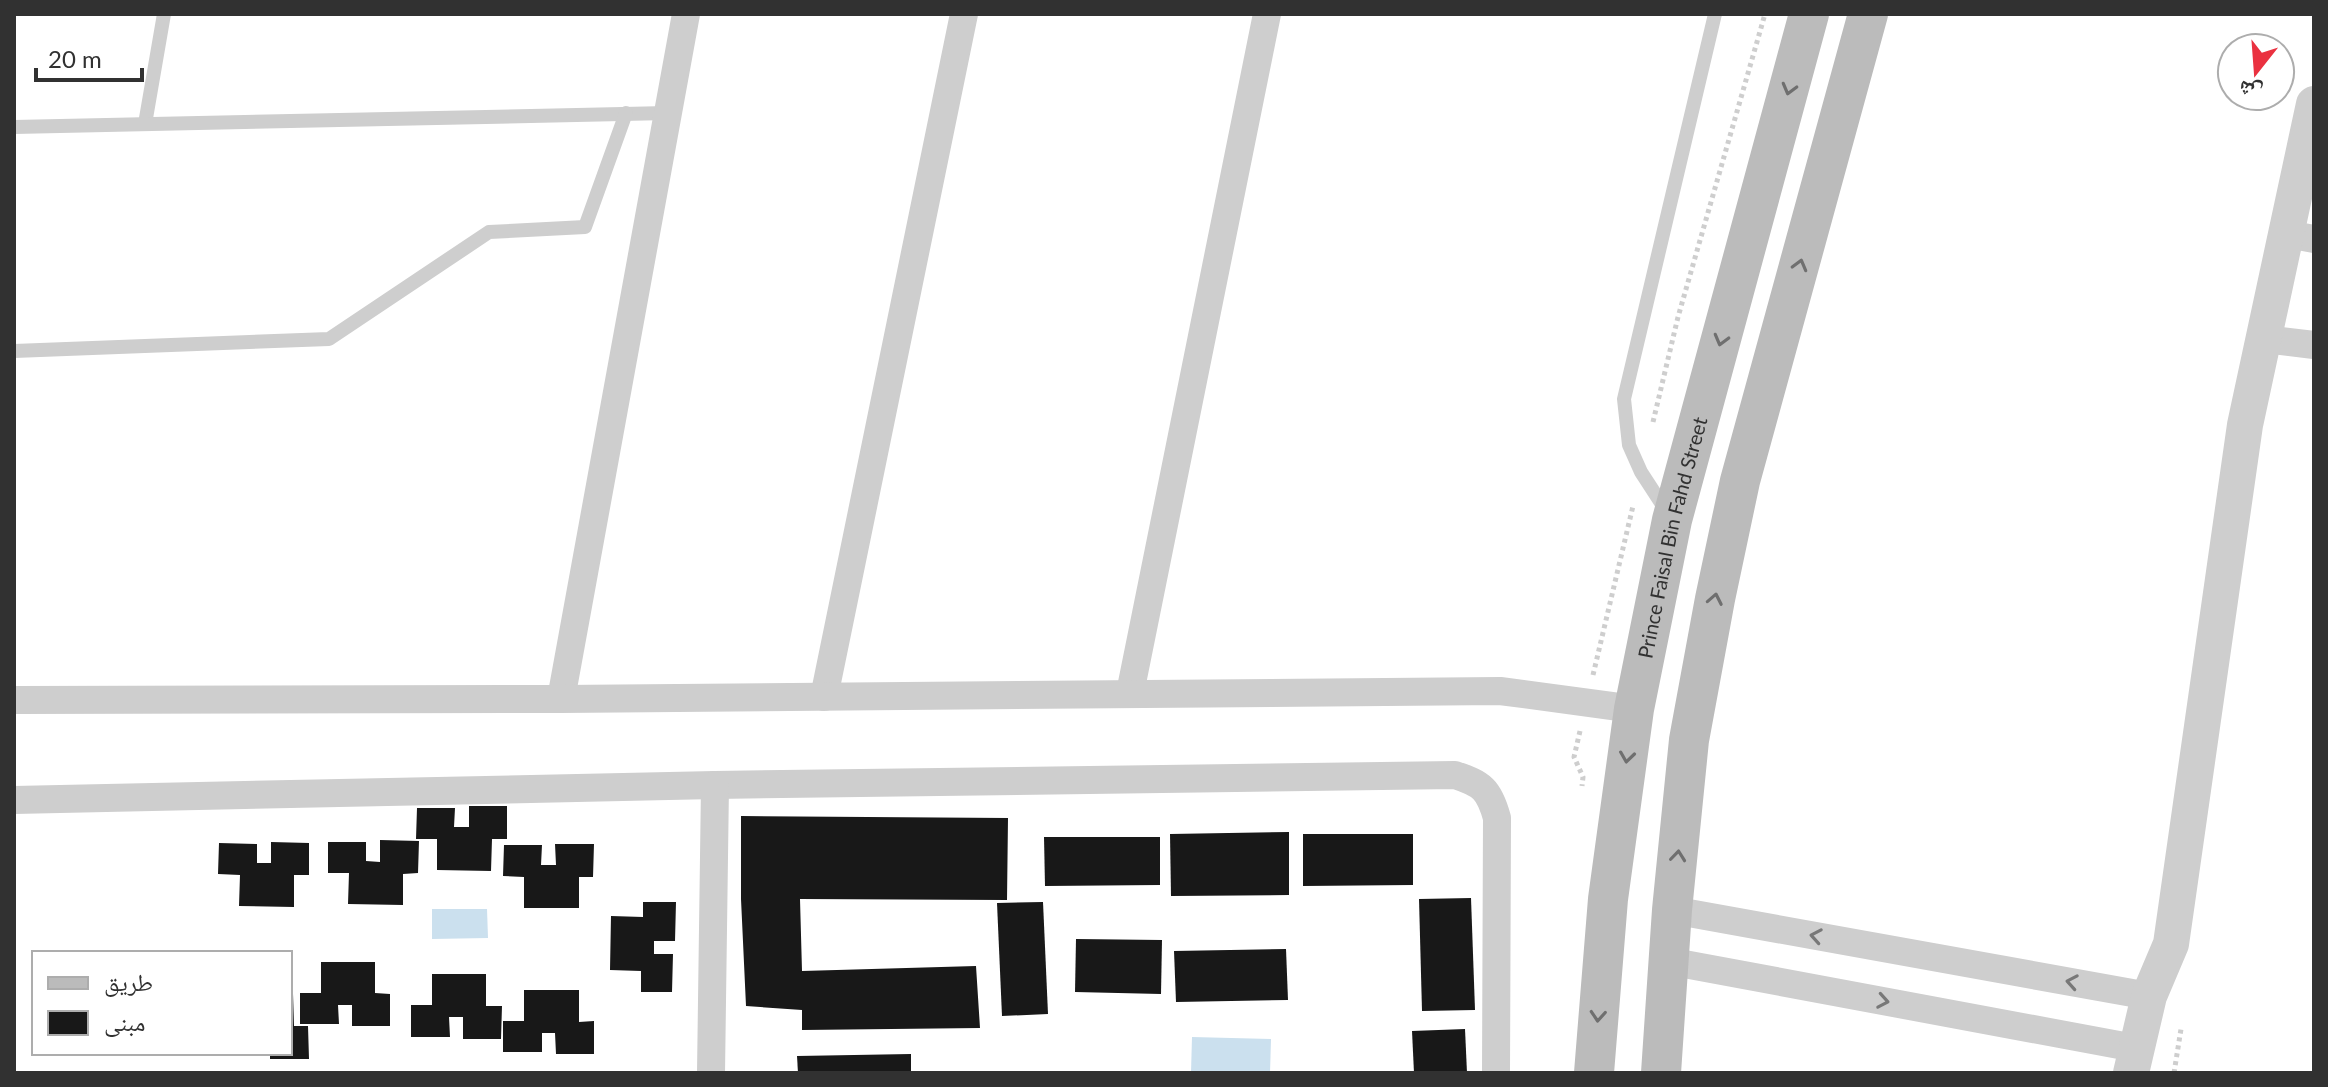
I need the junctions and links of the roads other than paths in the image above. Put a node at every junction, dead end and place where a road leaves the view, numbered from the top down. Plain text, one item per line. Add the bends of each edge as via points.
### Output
1 (164, 14) edge
2 (686, 14) edge
3 (964, 14) edge
4 (1267, 14) edge
5 (1715, 14) edge
6 (1809, 14) edge
7 (1868, 14) edge
8 (2314, 104) edge
9 (626, 113) junction
10 (668, 113) junction
11 (145, 124) junction
12 (14, 127) edge
13 (2300, 236) edge
14 (2265, 339) junction
15 (2314, 345) edge
16 (14, 351) edge
17 (1672, 520) junction
18 (1130, 693) junction
19 (824, 697) junction
20 (561, 699) junction
21 (14, 700) edge
22 (1634, 709) junction
23 (715, 785) junction
24 (14, 800) edge
25 (1672, 910) junction
26 (1668, 961) junction
27 (2149, 996) junction
28 (2133, 1060) edge
29 (711, 1073) edge
30 (1496, 1073) edge
31 (1594, 1073) edge
32 (1661, 1073) edge

1 - 11 lane
2 - 10 street
3 - 19 street
4 - 18 street
5 - 17 lane via 1624,399 1629,445
6 -> 17 main road, Prince Faisal Bin Fahd Street
25 -> 7 main road via 1689,740 1740,481
8 - 13 street
9 - 10 lane
9 - 11 lane
9 - 16 lane via 585,227 489,232 329,339
10 - 20 street
11 - 12 lane
13 - 14 street
14 - 15 street
14 - 27 street via 2245,425 2171,944
17 - 22 main road, Prince Faisal Bin Fahd Street
18 - 19 street
18 - 22 street via 1500,691
19 - 20 street
20 - 21 street
22 -> 31 main road, Prince Faisal Bin Fahd Street via 1608,899
23 - 24 street
23 - 29 street
23 - 30 street via 1455,775 1478,783 1491,798 1497,818
25 - 26 main road
27 -> 25 street
26 -> 28 street
26 - 32 main road
27 - 28 street

